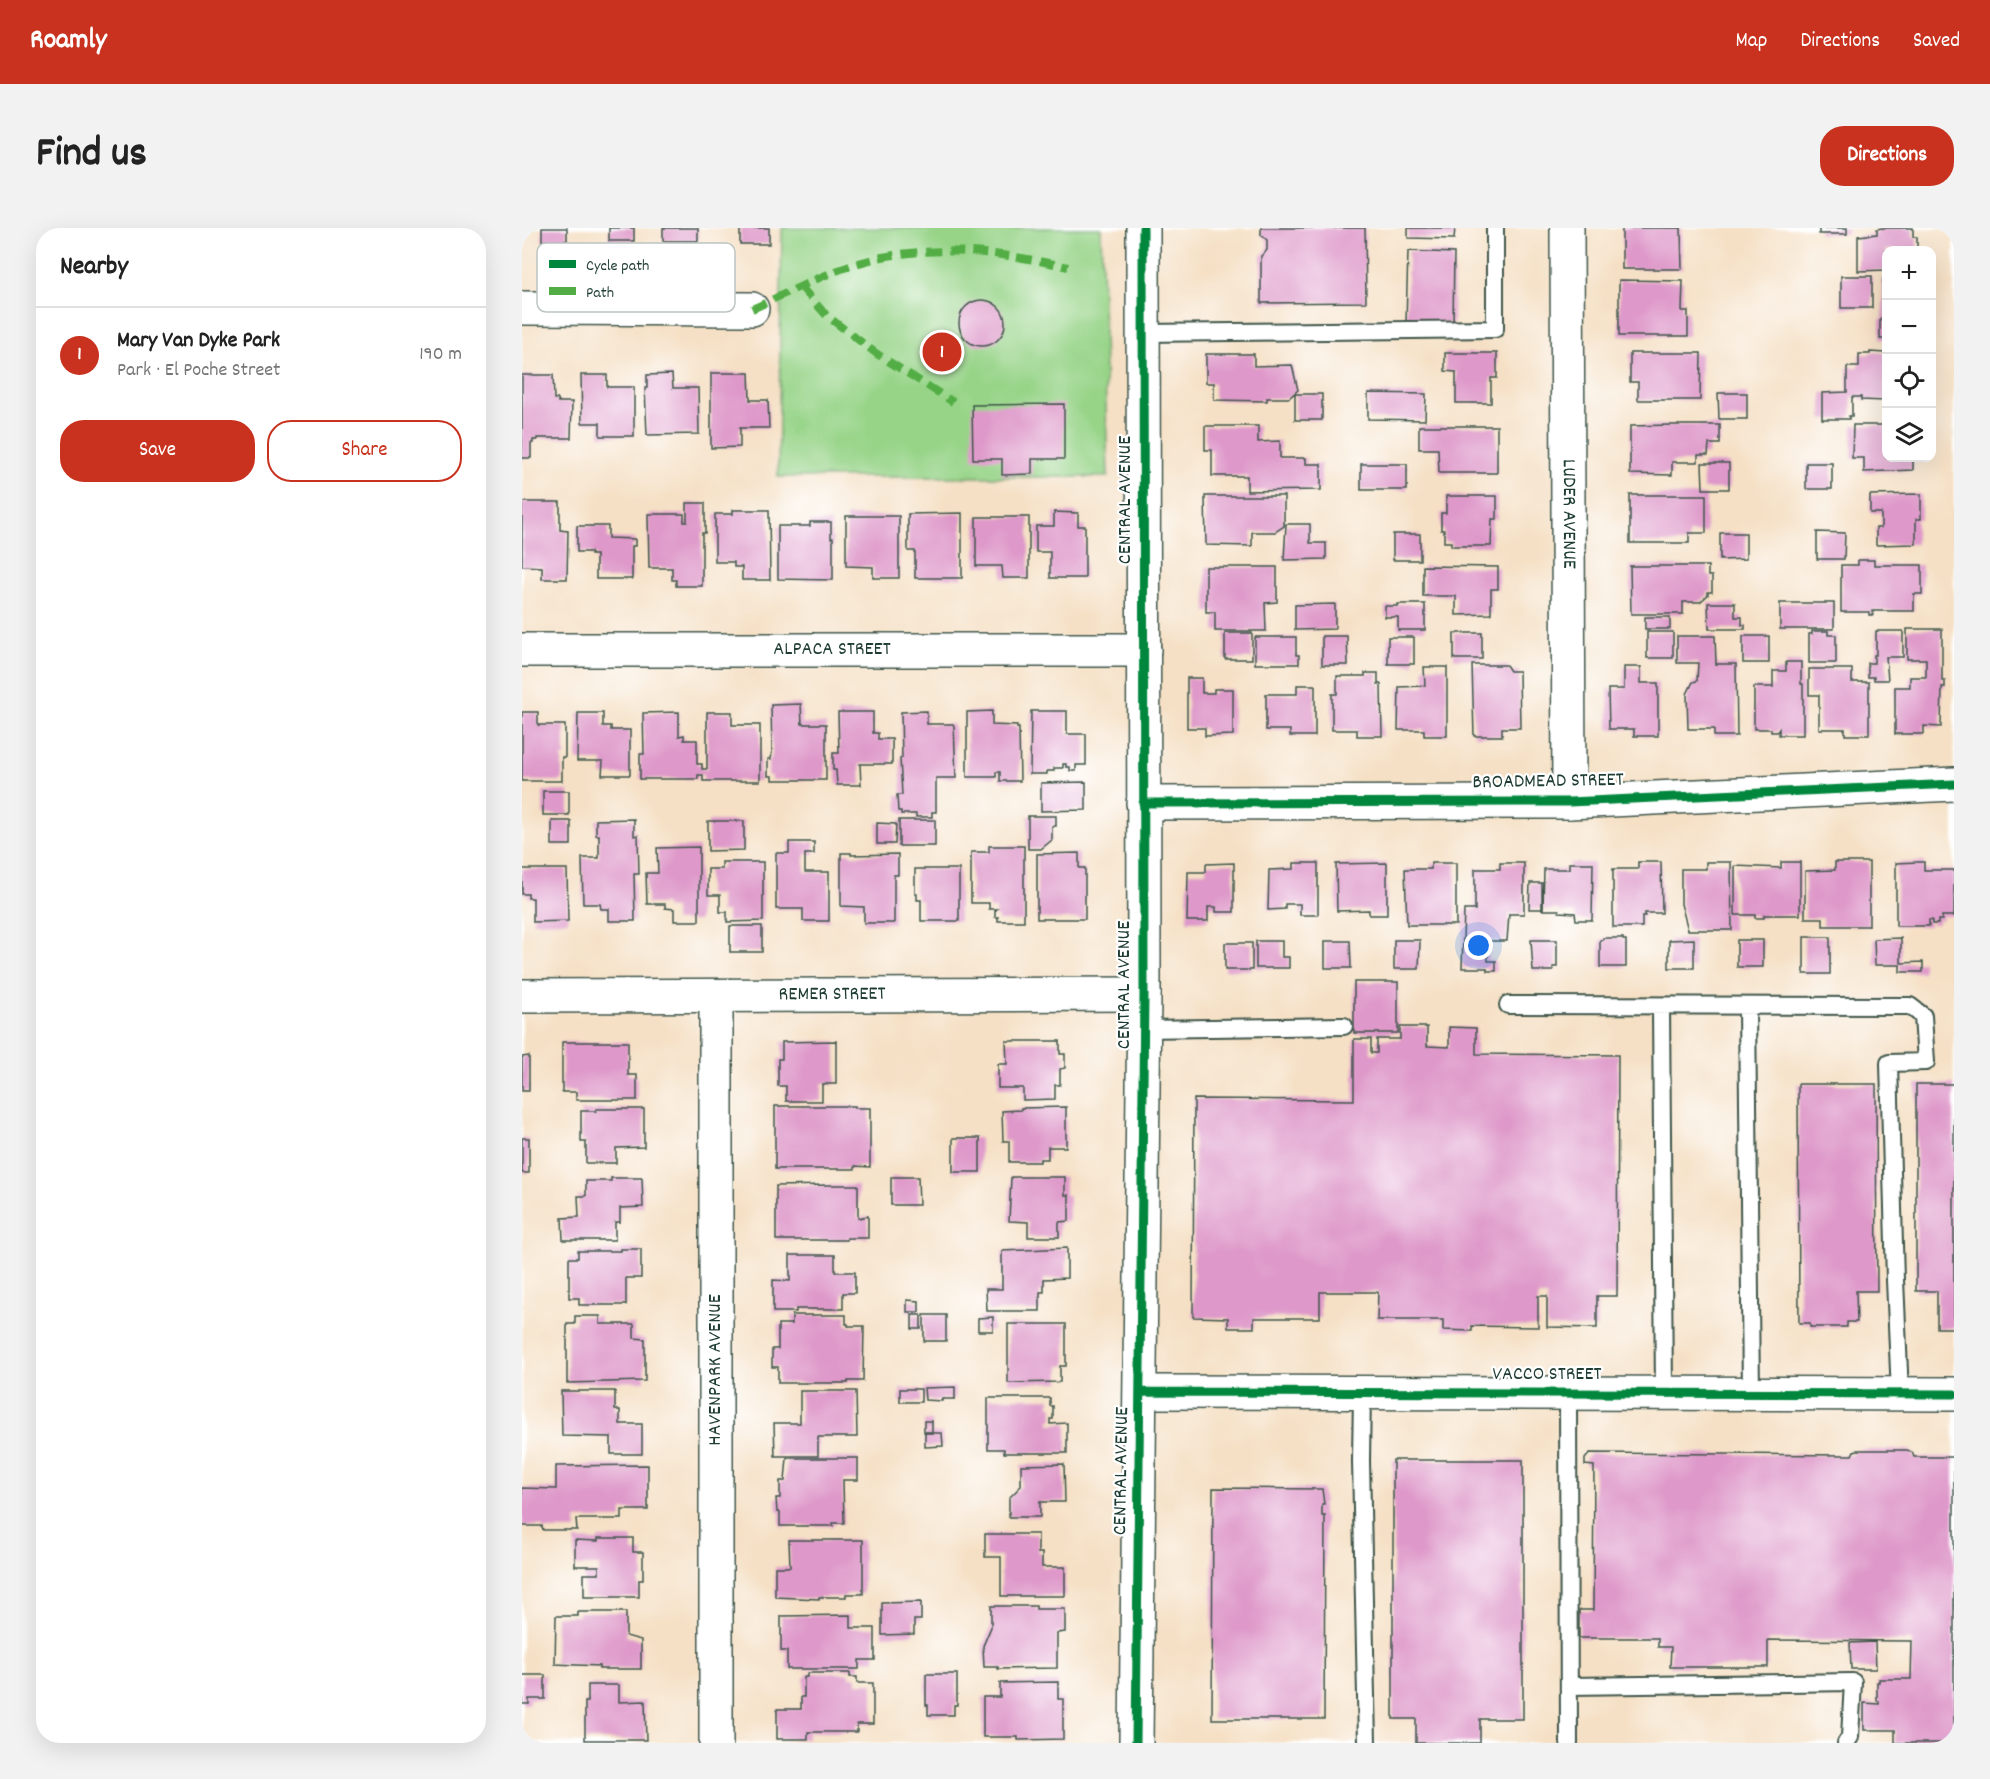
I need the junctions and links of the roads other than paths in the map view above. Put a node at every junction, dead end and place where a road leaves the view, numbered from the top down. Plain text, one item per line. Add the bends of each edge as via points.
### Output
1 (1143, 228) edge
2 (1495, 228) edge
3 (1567, 228) edge
4 (522, 308) edge
5 (537, 308) edge
6 (735, 309) edge
7 (752, 309) dead end
8 (1143, 333) junction
9 (522, 650) edge
10 (1144, 650) junction
11 (1954, 784) edge
12 (1569, 802) junction
13 (1143, 803) junction
14 (1144, 994) junction
15 (522, 996) edge
16 (716, 996) junction
17 (1508, 1005) dead end
18 (1661, 1006) junction
19 (1747, 1006) junction
20 (1344, 1026) dead end
21 (1143, 1029) junction
22 (1141, 1392) junction
23 (1362, 1392) junction
24 (1568, 1393) junction
25 (1664, 1393) junction
26 (1751, 1393) junction
27 (1900, 1394) junction
28 (1954, 1394) edge
29 (1569, 1686) junction
30 (716, 1743) edge
31 (1136, 1743) edge
32 (1367, 1743) edge
33 (1569, 1743) edge
34 (1846, 1743) edge

1 - 8 street, CENTRAL AVENUE
2 - 8 lane via 1495,329
3 - 12 street, LUDER AVENUE
4 - 5 street
6 - 7 street
8 - 10 street, CENTRAL AVENUE
9 - 10 street, ALPACA STREET
10 - 13 street, CENTRAL AVENUE
11 - 12 street, BROADMEAD STREET
12 - 13 street, BROADMEAD STREET
13 - 14 street, CENTRAL AVENUE
14 - 16 street, REMER STREET
14 - 21 street, CENTRAL AVENUE
15 - 16 street, REMER STREET
16 - 30 street, HAVENPARK AVENUE
17 - 18 lane
18 - 19 lane
18 - 25 lane
19 - 26 lane
19 - 27 lane via 1910,1006 1923,1016 1926,1062 1889,1063
20 - 21 lane
21 - 22 street, CENTRAL AVENUE
22 - 23 street, VACCO STREET
22 - 31 street, CENTRAL AVENUE
23 - 24 street, VACCO STREET
23 - 32 lane
24 - 25 street, VACCO STREET
24 - 29 lane
25 - 26 street, VACCO STREET
26 - 27 street, VACCO STREET
27 - 28 street, VACCO STREET
29 - 33 lane
29 - 34 lane via 1853,1682 1850,1737

